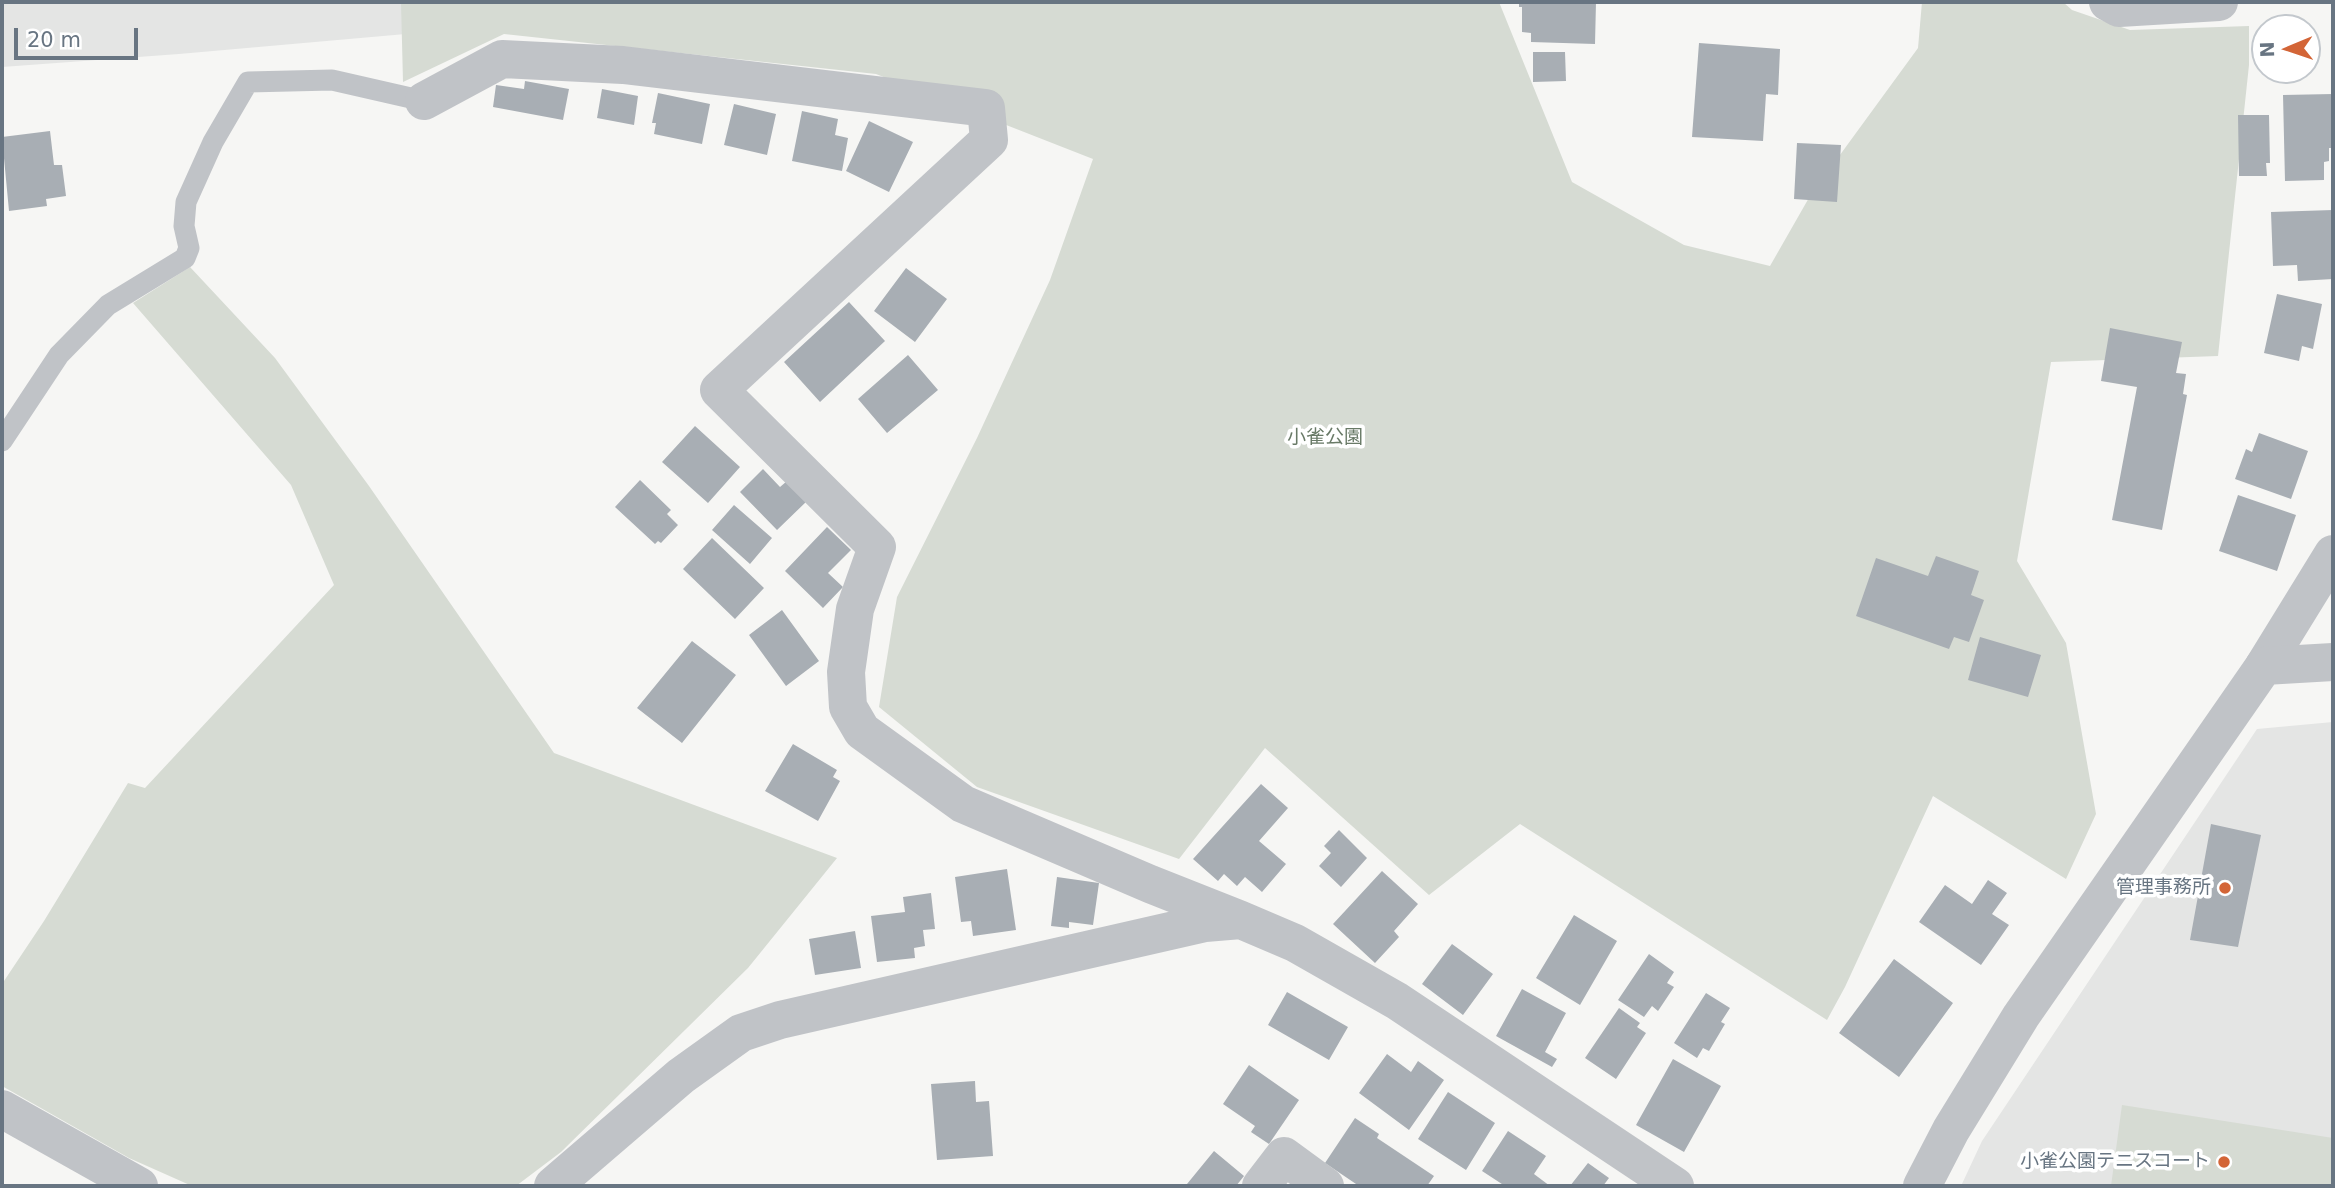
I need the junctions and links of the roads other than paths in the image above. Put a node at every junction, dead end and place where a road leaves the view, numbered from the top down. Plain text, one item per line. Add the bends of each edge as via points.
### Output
1 (2108, 2) edge
2 (2219, 2) edge
3 (424, 101) joint
4 (2, 441) edge
5 (2333, 554) edge
6 (2333, 662) edge
7 (2264, 666) junction
8 (1241, 920) junction
9 (2, 1109) edge
10 (139, 1186) edge
11 (553, 1186) edge
12 (1261, 1186) edge
13 (1325, 1186) edge
14 (1675, 1186) edge
15 (1922, 1186) edge

1 - 2 street via 2119,8
3 - 4 lane via 332,79 248,82 213,142 186,202 184,226 189,248 185,258 108,305 59,355
3 - 8 street via 502,59 623,65 986,108 989,139 719,390 877,547 855,609 846,672 848,707 862,731 963,804
5 - 7 street
6 - 7 street
7 - 15 street via 2021,1016
8 - 11 street via 1205,923 780,1020 741,1033 681,1076
8 - 14 street via 1295,943 1397,1001
9 - 10 street
12 - 13 street via 1284,1156

